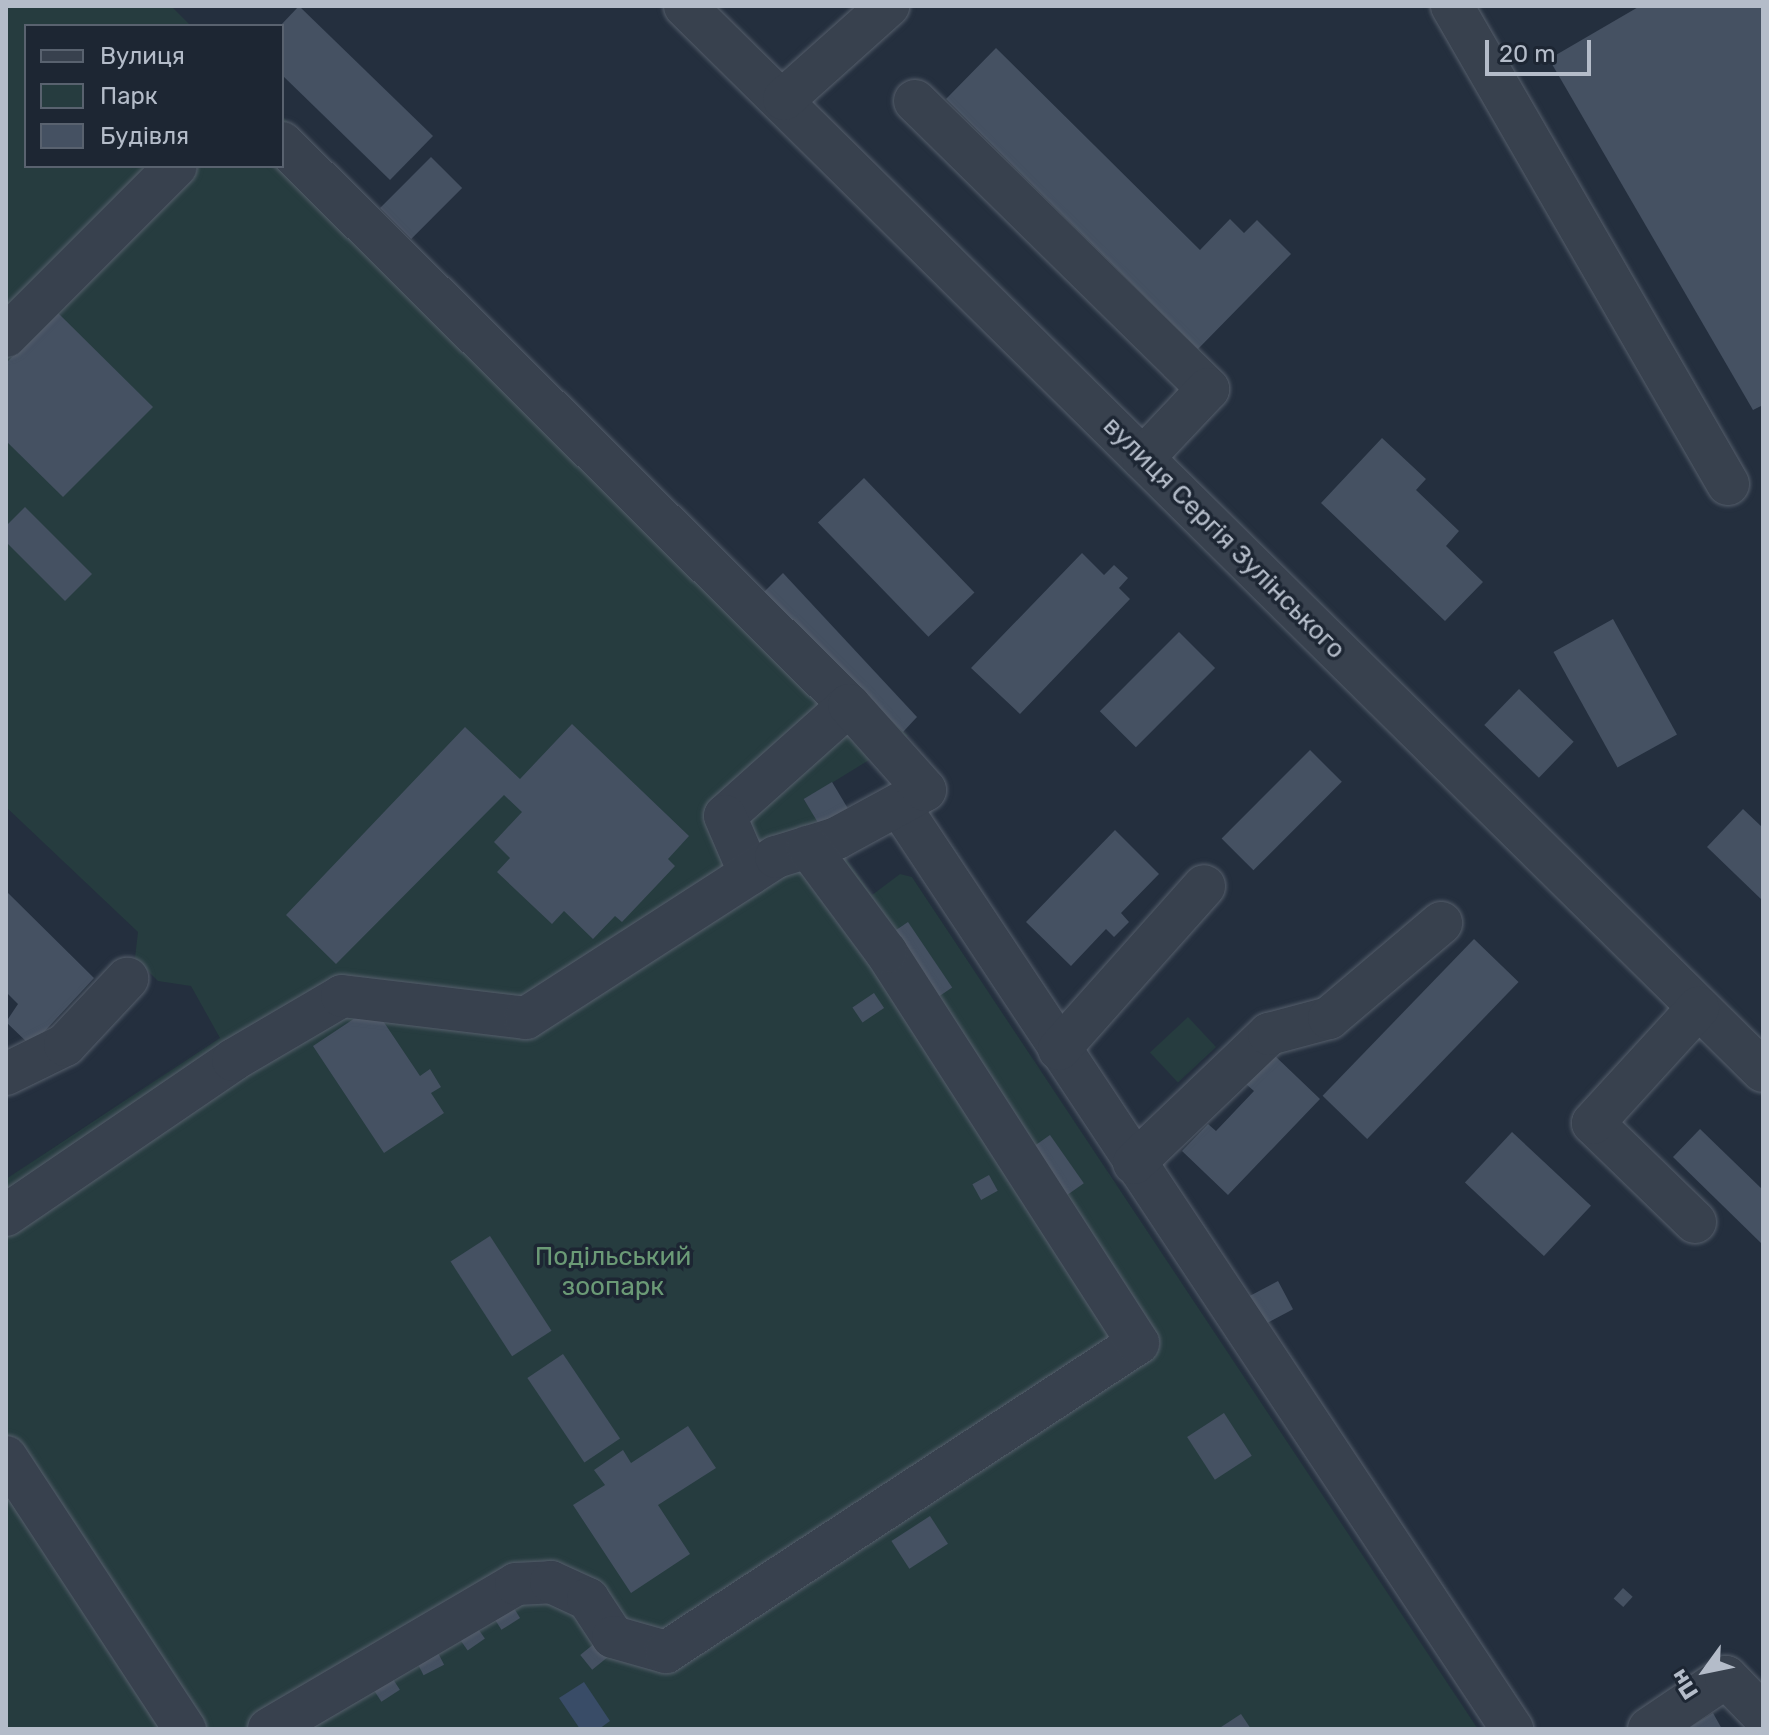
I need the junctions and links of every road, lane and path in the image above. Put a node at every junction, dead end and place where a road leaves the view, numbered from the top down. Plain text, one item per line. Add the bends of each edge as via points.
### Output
1 (685, 6) edge
2 (888, 6) edge
3 (1452, 6) edge
4 (784, 99) junction
5 (915, 101) dead end
6 (284, 145) edge
7 (174, 168) edge
8 (6, 336) edge
9 (1143, 458) junction
10 (1728, 484) dead end
11 (849, 705) junction
12 (900, 807) junction
13 (808, 847) junction
14 (750, 874) junction
15 (1204, 886) dead end
16 (1441, 923) dead end
17 (127, 979) dead end
18 (1698, 1008) junction
19 (1059, 1049) junction
20 (1763, 1071) edge
21 (6, 1074) edge
22 (1134, 1163) junction
23 (6, 1215) edge
24 (1695, 1222) dead end
25 (6, 1457) edge
26 (1763, 1715) edge
27 (185, 1729) edge
28 (269, 1729) edge
29 (1512, 1729) edge
30 (1649, 1729) edge

1 - 4 street, вулиця Сергія Зулінського
2 - 4 street
3 - 10 street
4 - 9 street, вулиця Сергія Зулінського
5 - 9 street via 1208,389
6 - 11 street
7 - 8 street
9 - 18 street, вулиця Сергія Зулінського
11 - 12 street via 925,790
11 - 14 street via 725,816
12 - 13 street
12 - 19 street
13 - 14 street
13 - 28 street via 886,952 1138,1343 666,1652 613,1637 588,1599 551,1582 516,1584
14 - 23 street via 526,1018 342,996 233,1060
15 - 19 street
16 - 22 street via 1329,1018 1269,1034
17 - 21 street via 65,1045
18 - 20 street, вулиця Сергія Зулінського
18 - 24 street via 1593,1123
19 - 22 street
22 - 29 street
25 - 27 street
26 - 30 street via 1726,1677

